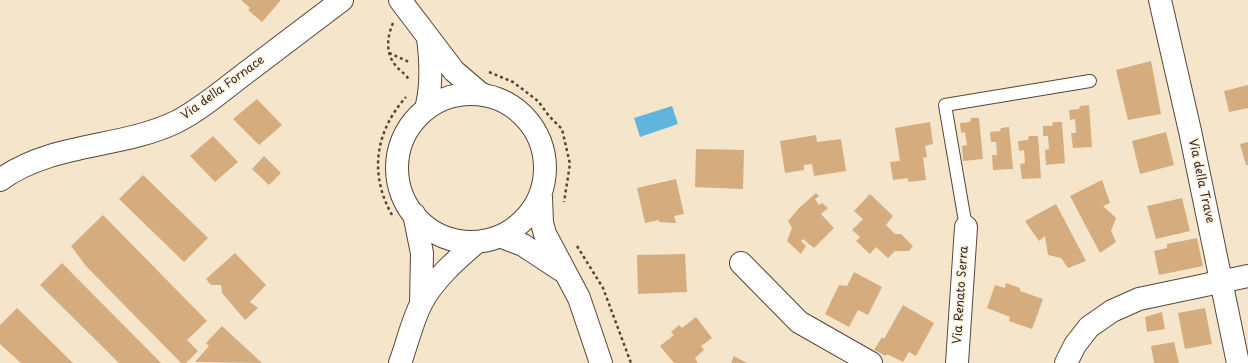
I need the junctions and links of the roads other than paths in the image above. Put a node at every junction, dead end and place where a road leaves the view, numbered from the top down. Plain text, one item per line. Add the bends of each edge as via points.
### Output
1 (342, 0) edge
2 (400, 0) edge
3 (1160, 0) edge
4 (428, 38) junction
5 (1090, 81) dead end
6 (481, 94) junction
7 (428, 105) junction
8 (0, 180) edge
9 (541, 197) junction
10 (414, 214) junction
11 (966, 226) joint
12 (502, 237) junction
13 (477, 242) junction
14 (741, 263) dead end
15 (567, 274) junction
16 (1248, 276) edge
17 (1222, 281) junction
18 (421, 304) junction
19 (400, 363) edge
20 (601, 363) edge
21 (871, 363) edge
22 (957, 363) edge
23 (1066, 363) edge
24 (1238, 363) edge

1 - 8 main road, Via della Fornace via 178,121 148,134 38,159 12,171
2 - 4 main road
3 - 17 main road, Via della Trave
4 - 6 main road via 454,71
4 - 7 main road via 431,65
5 - 11 lane via 945,105
6 - 7 main road via 453,95
6 - 9 main road via 504,101 525,117 539,138 544,165
7 - 10 main road via 410,122 399,145 396,169 402,193
9 - 12 main road via 533,212 520,226
9 - 15 main road via 545,234
10 - 13 main road via 432,230 454,240
10 - 18 main road via 422,253
11 - 22 main road, Via Renato Serra
12 - 13 main road
12 - 15 main road via 536,252
13 - 18 main road via 436,282
14 - 21 main road via 799,322
15 - 20 main road via 579,298
16 - 17 main road
17 - 23 main road via 1139,299 1112,311 1089,327 1075,345
17 - 24 main road, Via della Trave
18 - 19 main road

